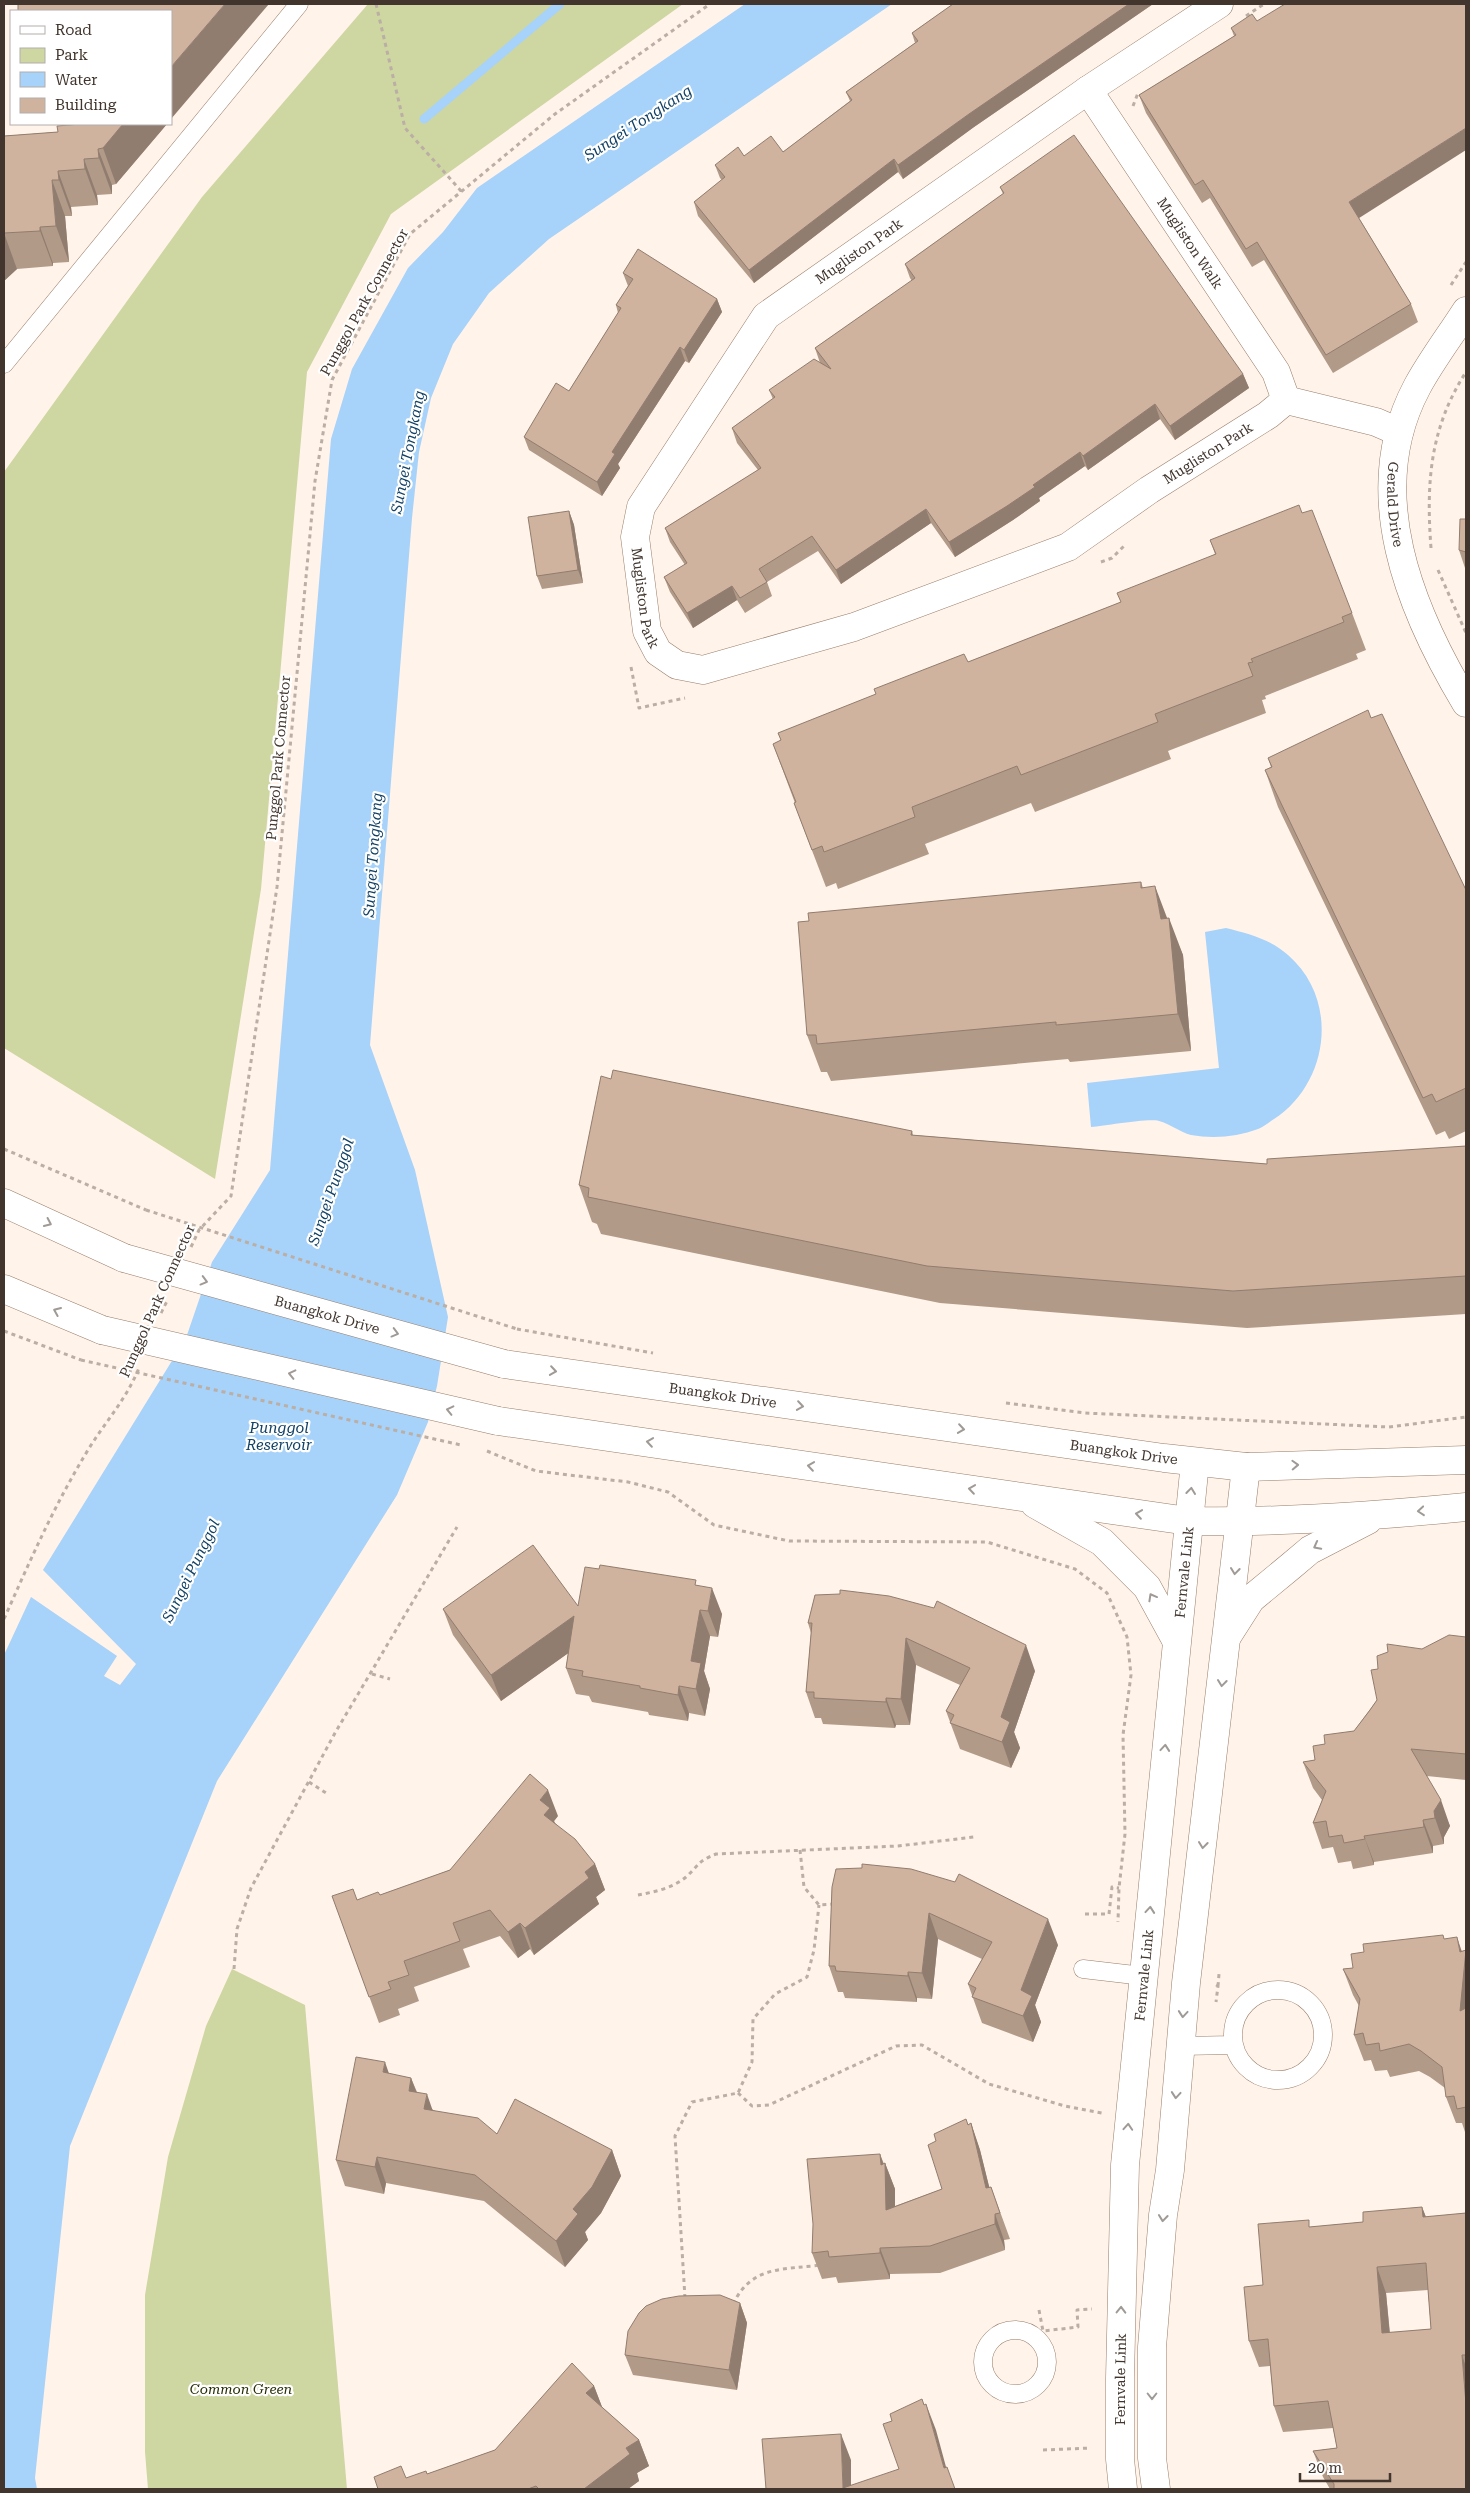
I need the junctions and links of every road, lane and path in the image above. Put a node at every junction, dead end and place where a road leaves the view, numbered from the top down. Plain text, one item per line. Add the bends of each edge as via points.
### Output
1 (299, 4) edge
2 (376, 4) edge
3 (710, 4) edge
4 (1219, 4) edge
5 (1088, 90) junction
6 (461, 191) junction
7 (1466, 311) edge
8 (4, 364) edge
9 (1466, 372) edge
10 (1286, 400) junction
11 (1400, 432) junction
12 (1432, 556) dead end
13 (1436, 565) dead end
14 (1466, 633) edge
15 (1466, 703) edge
16 (4, 1149) edge
17 (4, 1203) edge
18 (188, 1255) dead end
19 (4, 1289) edge
20 (169, 1295) dead end
21 (158, 1321) dead end
22 (4, 1331) edge
23 (661, 1354) dead end
24 (140, 1365) dead end
25 (998, 1402) dead end
26 (1466, 1417) edge
27 (468, 1447) dead end
28 (478, 1449) dead end
29 (1466, 1460) edge
30 (1195, 1462) junction
31 (1246, 1467) junction
32 (1020, 1496) junction
33 (1466, 1507) edge
34 (1376, 1515) junction
35 (1188, 1521) junction
36 (1241, 1522) junction
37 (457, 1528) dead end
38 (4, 1619) edge
39 (1228, 1635) junction
40 (1176, 1640) junction
41 (372, 1674) junction
42 (390, 1679) dead end
43 (309, 1782) junction
44 (326, 1793) dead end
45 (974, 1837) dead end
46 (800, 1850) junction
47 (1119, 1888) junction
48 (638, 1895) dead end
49 (832, 1904) edge
50 (819, 1905) junction
51 (1085, 1914) dead end
52 (1120, 1925) dead end
53 (234, 1969) dead end
54 (1083, 1969) dead end
55 (1144, 1976) junction
56 (1233, 2044) junction
57 (1180, 2046) junction
58 (738, 2093) junction
59 (1094, 2112) dead end
60 (822, 2265) edge
61 (686, 2306) edge
62 (731, 2307) edge
63 (1039, 2310) dead end
64 (1095, 2317) dead end
65 (1093, 2448) dead end
66 (1044, 2450) dead end
67 (1123, 2489) edge
68 (1156, 2489) edge

1 - 8 lane
2 - 6 path via 405,128
3 - 6 path, Punggol Park Connector via 555,114
4 - 5 street, Mugliston Park
5 - 10 street, Mugliston Walk via 1276,372
5 - 10 street, Mugliston Park via 766,316 640,507 635,537 647,631 658,652 677,665 703,670 854,627 1068,547
6 - 18 path, Punggol Park Connector via 410,234 332,380 315,481 276,886 231,1196 199,1230
7 - 11 street, Gerald Drive via 1416,388
9 - 12 path via 1454,390 1435,438 1428,504
10 - 11 street via 1376,422
11 - 15 street, Gerald Drive via 1392,456 1391,479 1399,551 1428,636
13 - 14 path
16 - 23 path, bridge via 146,1210 517,1329
17 -> 30 street, Buangkok Drive, bridge via 124,1258 504,1364
32 -> 19 street, bridge via 498,1420 102,1330
20 - 21 path, Punggol Park Connector
22 - 27 path, bridge via 81,1360
24 - 38 path, Punggol Park Connector via 129,1392 86,1454 48,1520
25 - 26 path via 1085,1413 1389,1427
28 - 47 path via 536,1471 628,1482 668,1492 714,1525 788,1541 987,1542 1074,1569 1107,1593 1127,1637 1131,1675 1123,1735 1126,1834
31 -> 29 street, Buangkok Drive
30 - 31 street, Buangkok Drive
35 -> 30 street, Fernvale Link
31 - 36 street
35 -> 32 street
40 -> 32 street via 1147,1587 1102,1542
33 -> 34 street
34 - 36 street
34 -> 39 street via 1310,1550 1252,1599
35 - 36 street
35 - 40 street, Fernvale Link
36 -> 39 street
37 - 41 path via 400,1620
39 -> 57 street
55 -> 40 street, Fernvale Link
41 - 42 path
41 - 43 path
43 - 44 path
43 - 53 path via 252,1888 237,1929
45 - 46 path via 898,1846
46 - 48 path via 716,1854 702,1859 685,1878 660,1890
46 - 50 path via 804,1887
47 - 51 path via 1112,1887 1109,1914
47 - 52 path via 1117,1919
49 - 50 path
50 - 58 path via 814,1950 806,1977 775,1994 753,2019 752,2062
54 - 55 lane
67 -> 55 street, Fernvale Link via 1120,2378 1125,2166
56 - 56 lane via 1234,2020 1249,1999 1272,1989 1297,1993 1314,2007 1323,2027 1320,2055 1294,2078 1275,2081 1256,2075 1241,2062
56 - 57 lane
57 -> 68 street via 1152,2347 1152,2458
58 - 59 path via 752,2106 769,2105 896,2046 922,2045 989,2084
58 - 61 path via 692,2102 675,2136
60 - 62 path via 763,2272 739,2291
63 - 64 path via 1043,2331 1078,2327 1077,2310 1095,2309
65 - 66 path

